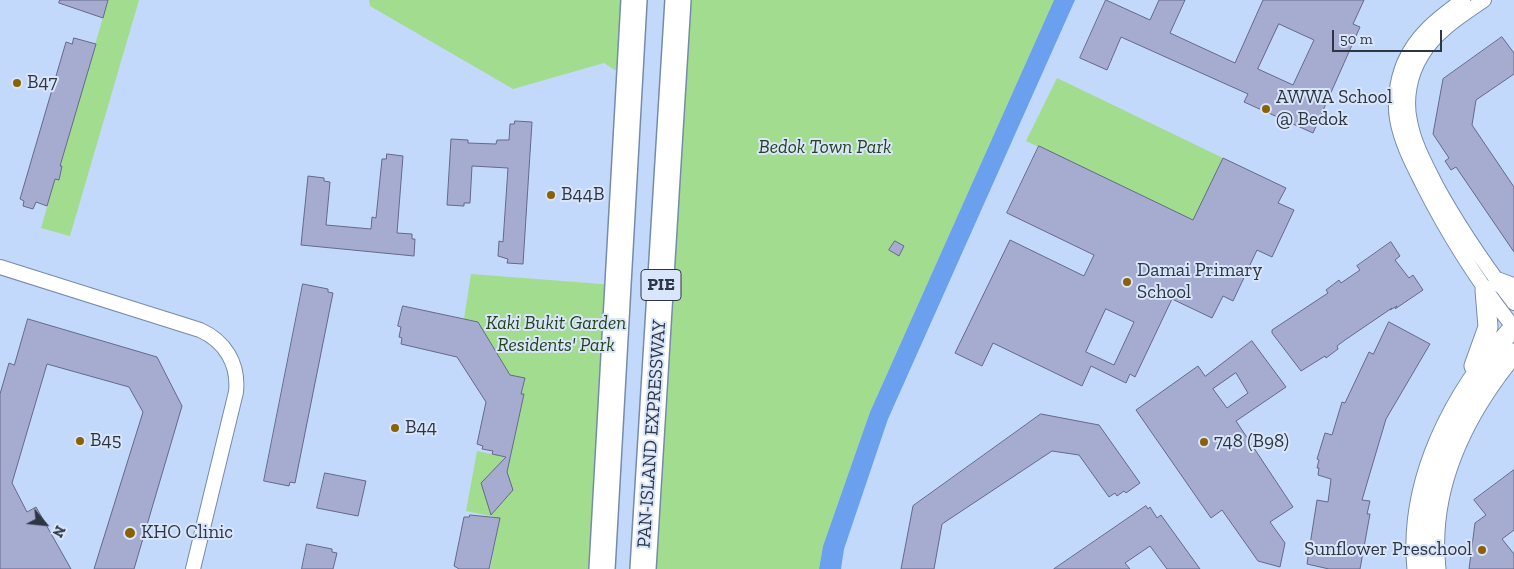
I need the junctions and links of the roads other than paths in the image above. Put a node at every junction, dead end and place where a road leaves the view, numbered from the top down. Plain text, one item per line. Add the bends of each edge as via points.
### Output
1 (634, 0) edge
2 (678, 0) edge
3 (1463, 0) edge
4 (1484, 0) edge
5 (0, 266) edge
6 (1499, 287) edge
7 (1514, 303) edge
8 (1514, 328) edge
9 (1514, 353) edge
10 (1459, 402) junction
11 (193, 569) edge
12 (602, 569) edge
13 (643, 569) edge
14 (1418, 569) edge
15 (1436, 569) edge

1 - 12 highway, PIE
2 - 13 highway, PAN-ISLAND EXPRESSWAY / PIE
3 - 6 street via 1428,27 1411,48 1400,73 1396,108 1400,135 1411,161 1455,246
4 - 6 street via 1443,30 1427,47 1412,76 1408,107 1414,138 1432,176
5 - 11 street via 200,330 227,352 236,374 236,392
6 - 7 street
6 - 8 street
6 - 10 main road via 1488,327
8 - 10 main road
9 - 15 main road via 1473,412 1446,470 1436,511
10 - 14 main road via 1441,438 1424,485 1416,538

